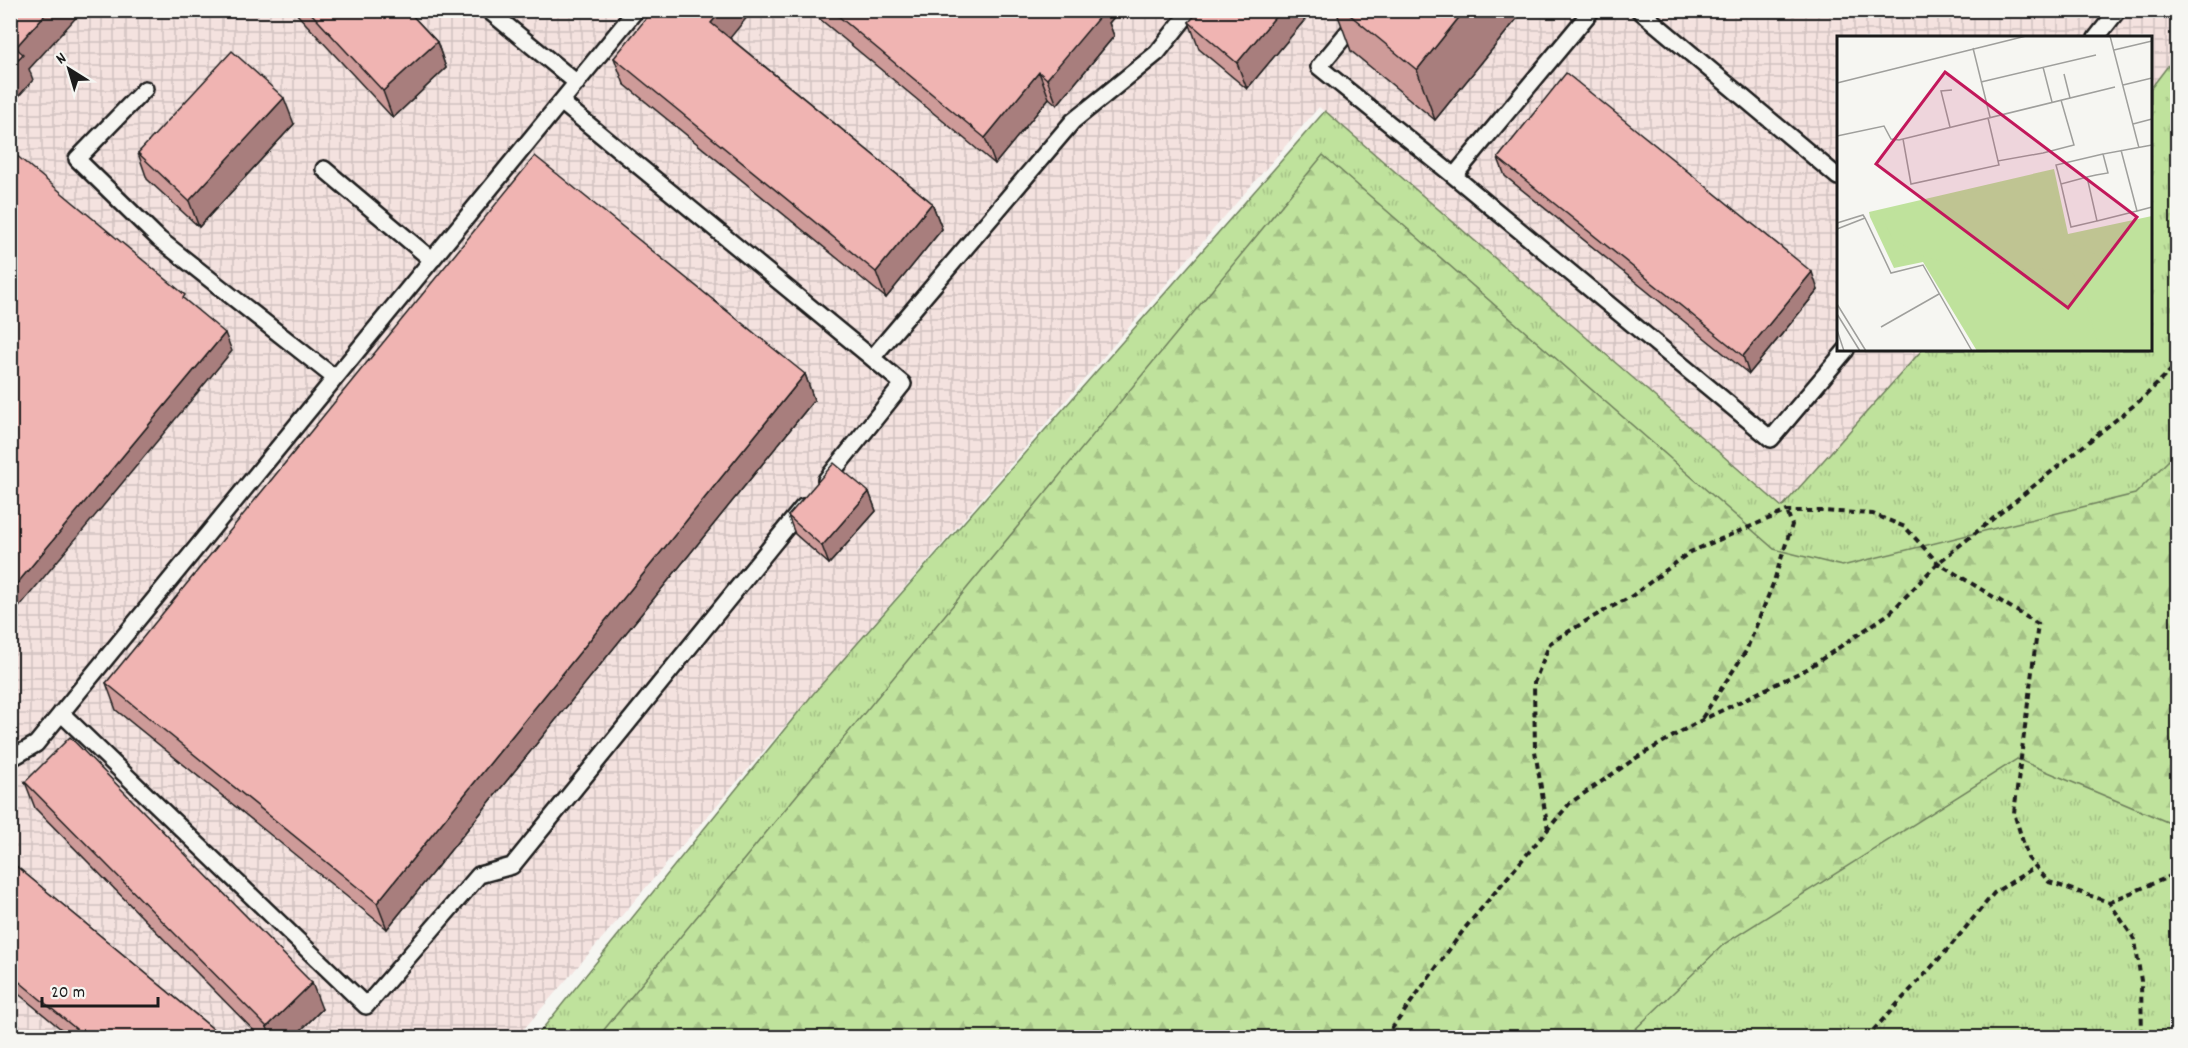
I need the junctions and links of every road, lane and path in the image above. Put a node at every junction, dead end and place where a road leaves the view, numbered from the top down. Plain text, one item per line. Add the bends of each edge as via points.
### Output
1 (488, 10) edge
2 (636, 10) edge
3 (1191, 10) edge
4 (1366, 10) edge
5 (1592, 10) edge
6 (1639, 10) edge
7 (2118, 10) edge
8 (2098, 36) edge
9 (577, 83) junction
10 (145, 89) dead end
11 (561, 102) junction
12 (324, 169) dead end
13 (1837, 175) edge
14 (1454, 176) junction
15 (432, 260) junction
16 (1845, 351) edge
17 (872, 358) junction
18 (2178, 363) edge
19 (335, 378) junction
20 (1787, 511) junction
21 (1938, 563) junction
22 (61, 713) junction
23 (1702, 719) junction
24 (10, 759) edge
25 (1548, 830) junction
26 (2036, 867) junction
27 (2178, 873) edge
28 (2109, 902) junction
29 (1385, 1038) edge
30 (1866, 1038) edge
31 (2142, 1038) edge

1 - 9 lane
2 - 9 lane
3 - 17 lane via 1157,53 1073,121
4 - 14 lane via 1319,67
5 - 14 lane
6 - 13 lane
7 - 8 lane
9 - 11 lane
10 - 19 lane via 77,159 159,239
11 - 15 lane
11 - 17 lane
12 - 15 lane
14 - 16 lane via 1771,439
15 - 19 lane
17 - 22 lane via 903,384 512,866 479,874 366,1006
18 - 21 path via 2143,398
19 - 22 lane
20 - 21 path via 1873,514 1905,527
20 - 23 path via 1792,525 1746,651
20 - 25 path via 1690,552 1632,596 1550,643 1534,682 1535,751
21 - 23 path via 1890,613 1807,669
21 - 26 path via 2038,624 2014,813 2028,858
22 - 24 lane via 36,744
23 - 25 path via 1570,803
25 - 29 path via 1465,928
26 - 28 path via 2049,882
26 - 30 path via 1994,893
27 - 28 path
28 - 31 path via 2135,940 2141,981

